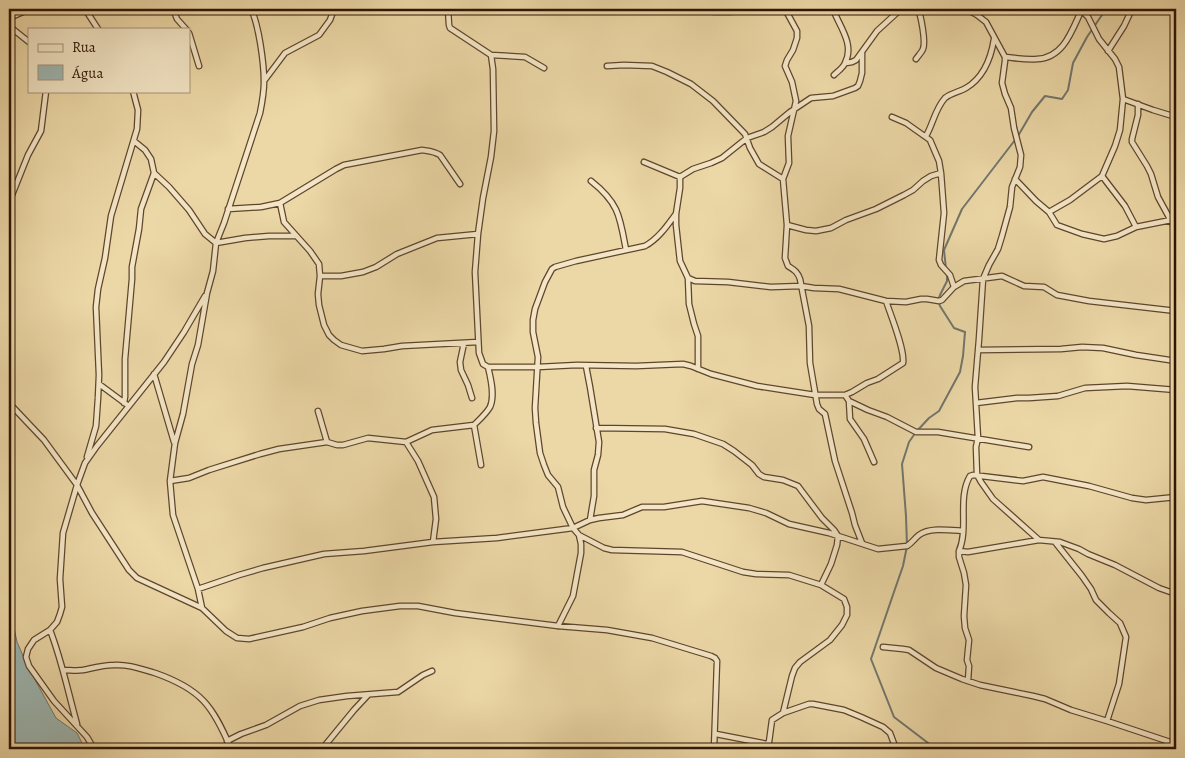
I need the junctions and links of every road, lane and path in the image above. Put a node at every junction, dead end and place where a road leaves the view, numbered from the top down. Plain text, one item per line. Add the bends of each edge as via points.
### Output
1 (30, 9) edge
2 (85, 9) edge
3 (173, 9) edge
4 (251, 9) edge
5 (334, 9) edge
6 (448, 9) edge
7 (693, 9) edge
8 (763, 9) edge
9 (785, 9) edge
10 (833, 9) edge
11 (901, 9) edge
12 (918, 9) edge
13 (966, 9) edge
14 (1082, 9) edge
15 (1132, 9) edge
16 (9, 18) edge
17 (9, 26) edge
18 (97, 28) edge
19 (185, 28) edge
20 (190, 36) edge
21 (994, 39) junction
22 (28, 41) edge
23 (1108, 51) junction
24 (862, 53) junction
25 (491, 55) junction
26 (1005, 57) junction
27 (916, 59) dead end
28 (846, 63) junction
29 (200, 66) dead end
30 (607, 66) dead end
31 (544, 68) dead end
32 (834, 75) dead end
33 (264, 81) junction
34 (46, 92) edge
35 (133, 92) edge
36 (1123, 99) junction
37 (1138, 104) junction
38 (793, 110) junction
39 (1176, 117) edge
40 (892, 118) dead end
41 (926, 136) junction
42 (747, 138) junction
43 (134, 141) junction
44 (644, 162) dead end
45 (154, 173) junction
46 (941, 173) junction
47 (1102, 176) junction
48 (680, 177) junction
49 (783, 179) junction
50 (1015, 180) junction
51 (591, 181) dead end
52 (460, 184) dead end
53 (12, 194) dead end
54 (280, 203) junction
55 (228, 209) junction
56 (1049, 212) junction
57 (676, 214) junction
58 (1173, 220) edge
59 (787, 225) junction
60 (1136, 227) junction
61 (1176, 230) edge
62 (478, 234) junction
63 (296, 236) junction
64 (216, 243) junction
65 (626, 250) junction
66 (320, 276) junction
67 (688, 278) junction
68 (983, 279) junction
69 (801, 286) junction
70 (954, 287) junction
71 (207, 293) junction
72 (886, 301) junction
73 (1176, 311) edge
74 (478, 342) junction
75 (464, 343) junction
76 (978, 350) junction
77 (1176, 362) edge
78 (586, 366) junction
79 (488, 367) junction
80 (538, 367) junction
81 (698, 369) junction
82 (154, 374) junction
83 (99, 384) junction
84 (1176, 390) edge
85 (815, 395) junction
86 (845, 395) junction
87 (472, 398) dead end
88 (849, 401) junction
89 (976, 402) junction
90 (9, 403) edge
91 (126, 405) junction
92 (318, 411) dead end
93 (474, 426) junction
94 (596, 428) junction
95 (978, 438) junction
96 (327, 442) junction
97 (406, 442) junction
98 (174, 443) junction
99 (1029, 447) dead end
100 (874, 462) dead end
101 (85, 463) junction
102 (481, 465) dead end
103 (977, 474) junction
104 (170, 482) junction
105 (77, 485) junction
106 (1176, 497) edge
107 (590, 520) junction
108 (573, 528) junction
109 (963, 531) junction
110 (579, 535) junction
111 (838, 536) junction
112 (1040, 540) junction
113 (433, 542) junction
114 (1054, 542) junction
115 (862, 543) junction
116 (959, 551) junction
117 (821, 585) junction
118 (198, 589) junction
119 (1176, 594) edge
120 (202, 608) junction
121 (558, 626) junction
122 (50, 630) junction
123 (883, 647) dead end
124 (64, 670) junction
125 (432, 671) dead end
126 (968, 681) junction
127 (369, 695) junction
128 (784, 713) junction
129 (1108, 720) junction
130 (77, 725) junction
131 (716, 734) junction
132 (227, 741) junction
133 (1176, 744) edge
134 (94, 749) edge
135 (231, 749) edge
136 (322, 749) edge
137 (714, 749) edge
138 (896, 749) edge

1 - 16 street
2 - 18 street
3 - 19 street
4 - 33 street via 258,32
5 - 33 street via 319,35 285,53
6 - 25 street via 450,28
7 - 8 street via 709,12
9 - 38 street via 797,31 785,66 795,94
10 - 28 street via 848,43
11 - 24 street via 883,24
12 - 27 street via 924,42
13 - 21 street via 986,22
14 - 23 street
14 - 26 street via 1059,51 1038,60
15 - 23 street
17 - 22 street
20 - 29 street
21 - 26 street
21 - 41 street via 984,70 966,88 946,98
23 - 36 street via 1118,67
24 - 28 street via 856,60
24 - 38 street via 858,86 833,96 810,98
25 - 31 street via 525,57
25 - 62 street via 494,131
26 - 50 street via 1002,83 1021,155
28 - 32 street
30 - 42 street via 652,66 667,72 702,91
33 - 55 street via 260,114
34 - 53 street via 42,130
35 - 43 street via 138,118
36 - 37 street
36 - 47 street via 1120,130
37 - 39 street
37 - 58 street via 1132,142 1151,174 1158,197
38 - 42 street via 772,128
38 - 49 street via 788,136 789,162
40 - 41 street
41 - 46 street via 935,150
42 - 48 street via 722,158
42 - 49 street via 760,164
43 - 45 street via 151,159
43 - 83 street via 111,216 98,289
44 - 48 street
45 - 64 street
45 - 91 street via 142,209 132,267 125,358
46 - 59 street via 930,176 904,195 876,209 831,228 816,231
46 - 70 street via 944,213 940,260
47 - 56 street
47 - 60 street
48 - 57 street
49 - 59 street
50 - 56 street
50 - 68 street via 998,249
51 - 65 street via 615,205
52 - 54 street via 440,155 422,150 344,165
54 - 55 street
54 - 63 street via 284,222
55 - 64 street
56 - 60 street via 1057,225 1104,240
57 - 65 street via 650,243
57 - 67 street via 680,261
58 - 60 street
58 - 61 street
59 - 69 street via 785,258 788,266 798,273
62 - 66 street via 437,238 363,272
62 - 74 street via 475,272
63 - 64 street
63 - 66 street via 316,258
64 - 71 street
65 - 80 street via 552,269 533,320
66 - 75 street via 318,294 324,326 341,345 362,351
67 - 69 street via 771,287
67 - 81 street via 690,312 698,336
68 - 70 street via 964,281
68 - 73 street via 1002,276 1024,286 1044,287 1057,295
68 - 76 street
69 - 72 street via 843,290
69 - 85 street via 809,326
70 - 72 street via 939,301
71 - 82 street
71 - 98 street via 183,414
72 - 86 street via 900,342 903,363 878,380
74 - 75 street
74 - 79 street via 480,360
75 - 87 street via 461,370
76 - 77 street via 1103,348
76 - 89 street
78 - 80 street
78 - 81 street via 683,364
78 - 94 street
79 - 80 street
79 - 93 street via 492,398 486,413
80 - 108 street via 535,408 540,453 548,474 558,487
81 - 85 street via 757,386
82 - 91 street
82 - 98 street
83 - 91 street
83 - 101 street via 96,426
84 - 89 street via 1127,386 1085,388 1058,396
85 - 86 street
85 - 115 street via 819,408 825,414 835,461
86 - 88 street
88 - 95 street via 916,432
88 - 100 street via 850,419
89 - 95 street
90 - 105 street via 44,440
91 - 101 street
92 - 96 street
93 - 97 street via 432,430
93 - 102 street
94 - 107 street via 599,442
94 - 111 street via 665,429 723,444 764,477 798,486
95 - 99 street
95 - 103 street
96 - 97 street via 343,445 368,438
96 - 104 street via 279,449
97 - 113 street via 434,497
98 - 104 street
101 - 105 street
103 - 106 street via 1023,482 1044,477 1146,500
103 - 109 street via 970,476 966,484
103 - 112 street via 993,499
104 - 118 street via 173,515
105 - 120 street via 92,513 137,578
105 - 122 street via 63,533 62,607 57,622
107 - 108 street
107 - 111 street via 622,515 642,507 702,501 750,508 789,524
108 - 110 street
108 - 113 street
109 - 115 street via 924,532 911,544 881,550
109 - 116 street
110 - 117 street via 612,550 682,552 743,572 789,575
110 - 121 street via 582,553 573,596
111 - 115 street
111 - 117 street via 832,564
112 - 114 street
112 - 116 street
113 - 118 street via 316,556 263,568
114 - 119 street via 1079,549
114 - 129 street via 1082,576 1096,600 1124,630 1126,637 1119,684
116 - 126 street via 966,585 964,616 969,640
117 - 128 street via 844,599 847,615 830,640 795,668
118 - 120 street
120 - 121 street via 226,631 237,638 248,639 347,614 400,606
121 - 131 street via 652,638 715,658
122 - 124 street
122 - 130 street via 34,640 26,657 54,700
123 - 126 street via 909,650 936,668
124 - 130 street
124 - 132 street via 123,665 174,680 207,704
125 - 127 street via 398,692
126 - 129 street via 1033,696
127 - 132 street via 300,706
127 - 136 street
128 - 131 street via 772,720 767,744
128 - 138 street via 809,704 844,710 886,729
129 - 133 street
130 - 134 street
131 - 137 street
132 - 135 street

